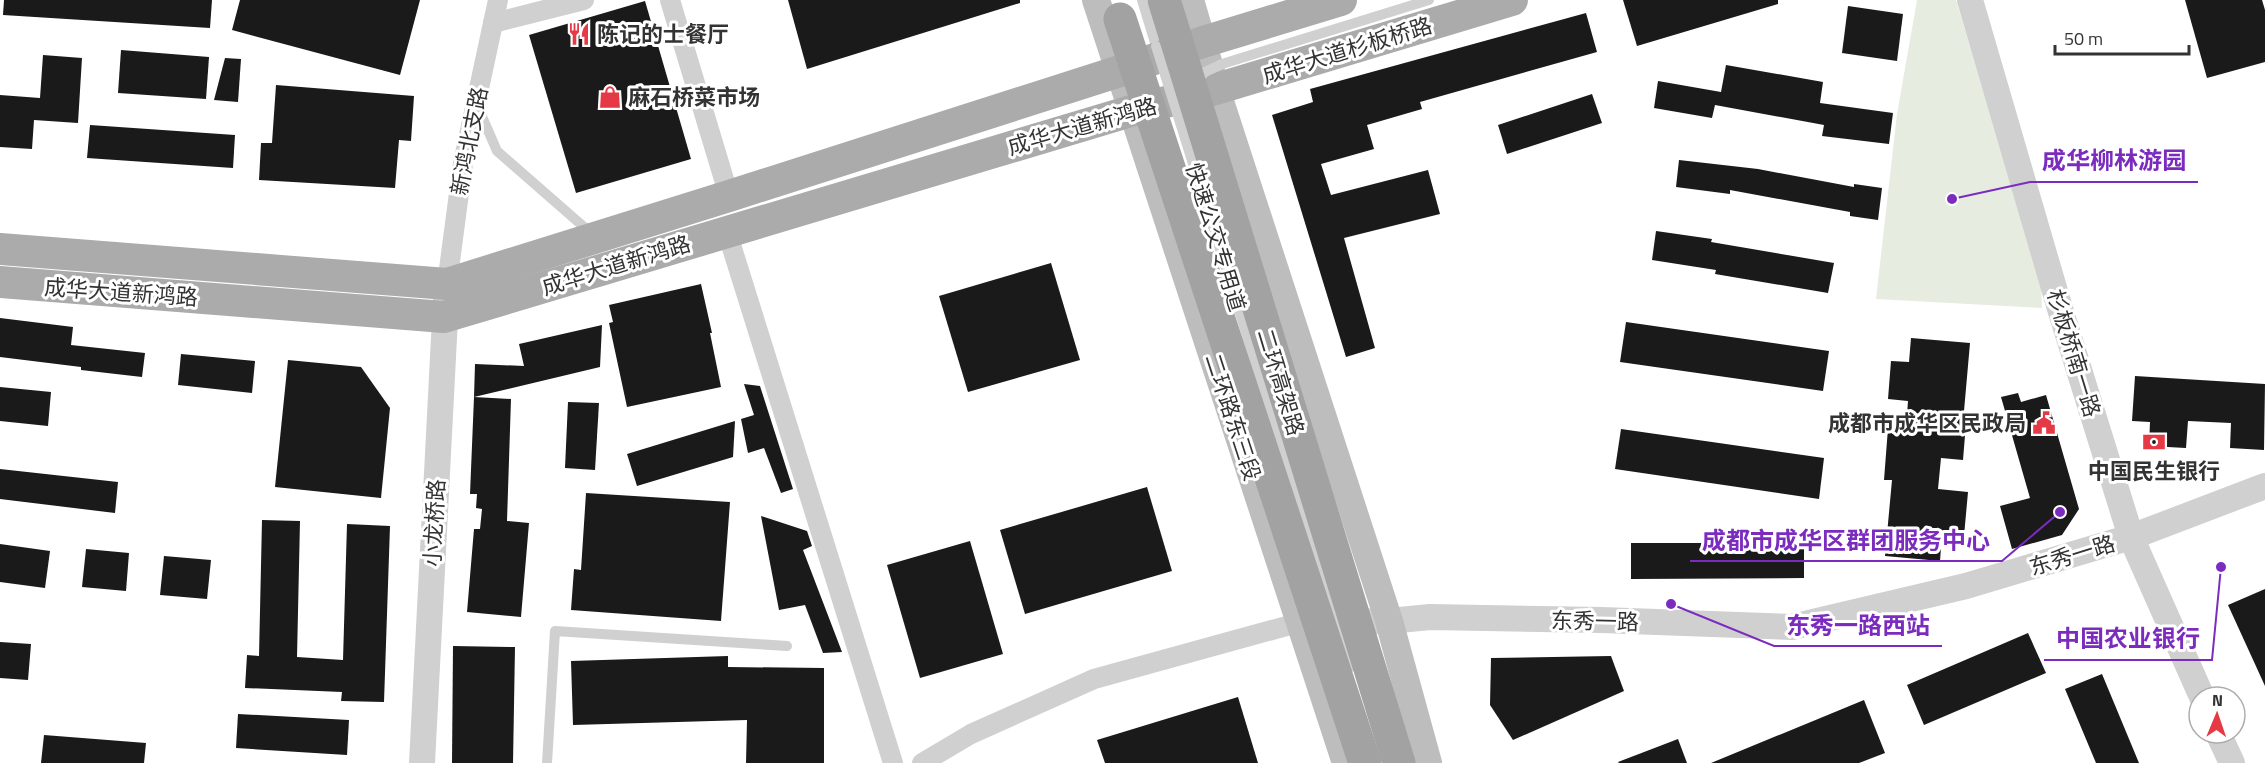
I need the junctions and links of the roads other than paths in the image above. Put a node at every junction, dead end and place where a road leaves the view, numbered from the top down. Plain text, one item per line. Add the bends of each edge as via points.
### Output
1 (498, 0) edge
2 (584, 0) edge
3 (670, 0) edge
4 (1164, 0) edge
5 (1190, 0) edge
6 (1341, 0) edge
7 (1429, 0) edge
8 (1512, 0) edge
9 (1970, 0) edge
10 (1120, 6) edge
11 (493, 24) junction
12 (1156, 46) junction
13 (1214, 65) junction
14 (1120, 71) junction
15 (476, 103) junction
16 (1131, 111) junction
17 (1181, 124) junction
18 (729, 196) junction
19 (727, 232) junction
20 (606, 234) junction
21 (0, 249) edge
22 (0, 282) edge
23 (447, 284) junction
24 (444, 316) junction
25 (2265, 486) edge
26 (2131, 537) junction
27 (1389, 621) junction
28 (1301, 622) junction
29 (787, 645) dead end
30 (1355, 681) dead end
31 (2197, 685) edge
32 (1362, 716) dead end
33 (1375, 722) dead end
34 (2224, 745) edge
35 (422, 763) edge
36 (547, 763) edge
37 (893, 763) edge
38 (922, 763) edge
39 (1346, 763) edge
40 (1365, 763) edge
41 (1370, 763) edge
42 (1394, 763) edge
43 (1399, 763) edge
44 (1428, 763) edge
45 (2232, 763) edge

1 - 11 street, 新鸿北支路
2 - 11 street
3 - 18 street
4 - 43 highway, 二环高架路, bridge
5 - 13 main road
6 - 13 main road, 成华大道杉板桥路
7 - 13 lane
8 - 13 main road, 成华大道杉板桥路
9 - 26 street, 杉板桥南一路
10 - 12 lane, 快速公交专用道
10 - 14 main road, 二环路东三段
10 - 40 highway, 二环高架路, bridge
11 - 15 street, 新鸿北支路
12 - 13 lane, bridge via 1188,64
12 - 17 lane, 快速公交专用道, bridge
13 - 14 main road, 成华大道杉板桥路
13 - 16 main road, 成华大道新鸿路
13 - 17 lane, bridge via 1188,93
13 - 27 main road
14 - 16 main road, 二环路东三段
14 - 18 main road, 成华大道新鸿路
15 - 20 lane via 497,151 584,227
15 - 23 street, 新鸿北支路 via 463,163
16 - 19 main road, 成华大道新鸿路
16 - 28 main road, 二环路东三段
17 - 30 lane, 快速公交专用道, bridge
18 - 20 main road, 成华大道新鸿路
19 - 24 main road, 成华大道新鸿路
19 - 37 street
20 - 23 main road, 成华大道新鸿路
21 - 23 main road, 成华大道新鸿路
22 - 24 main road, 成华大道新鸿路
23 - 24 street, 小龙桥路
24 - 35 street, 小龙桥路
25 - 26 street, 东秀一路
26 - 27 street, 东秀一路 via 1966,586 1792,627 1453,618
26 - 31 street, 杉板桥南一路
27 - 28 street, 东秀一路
27 - 44 main road
28 - 38 street via 1094,679 971,734
28 - 39 main road, 二环路东三段
29 - 36 lane via 555,632
32 - 41 lane
33 - 42 lane
34 - 45 street

